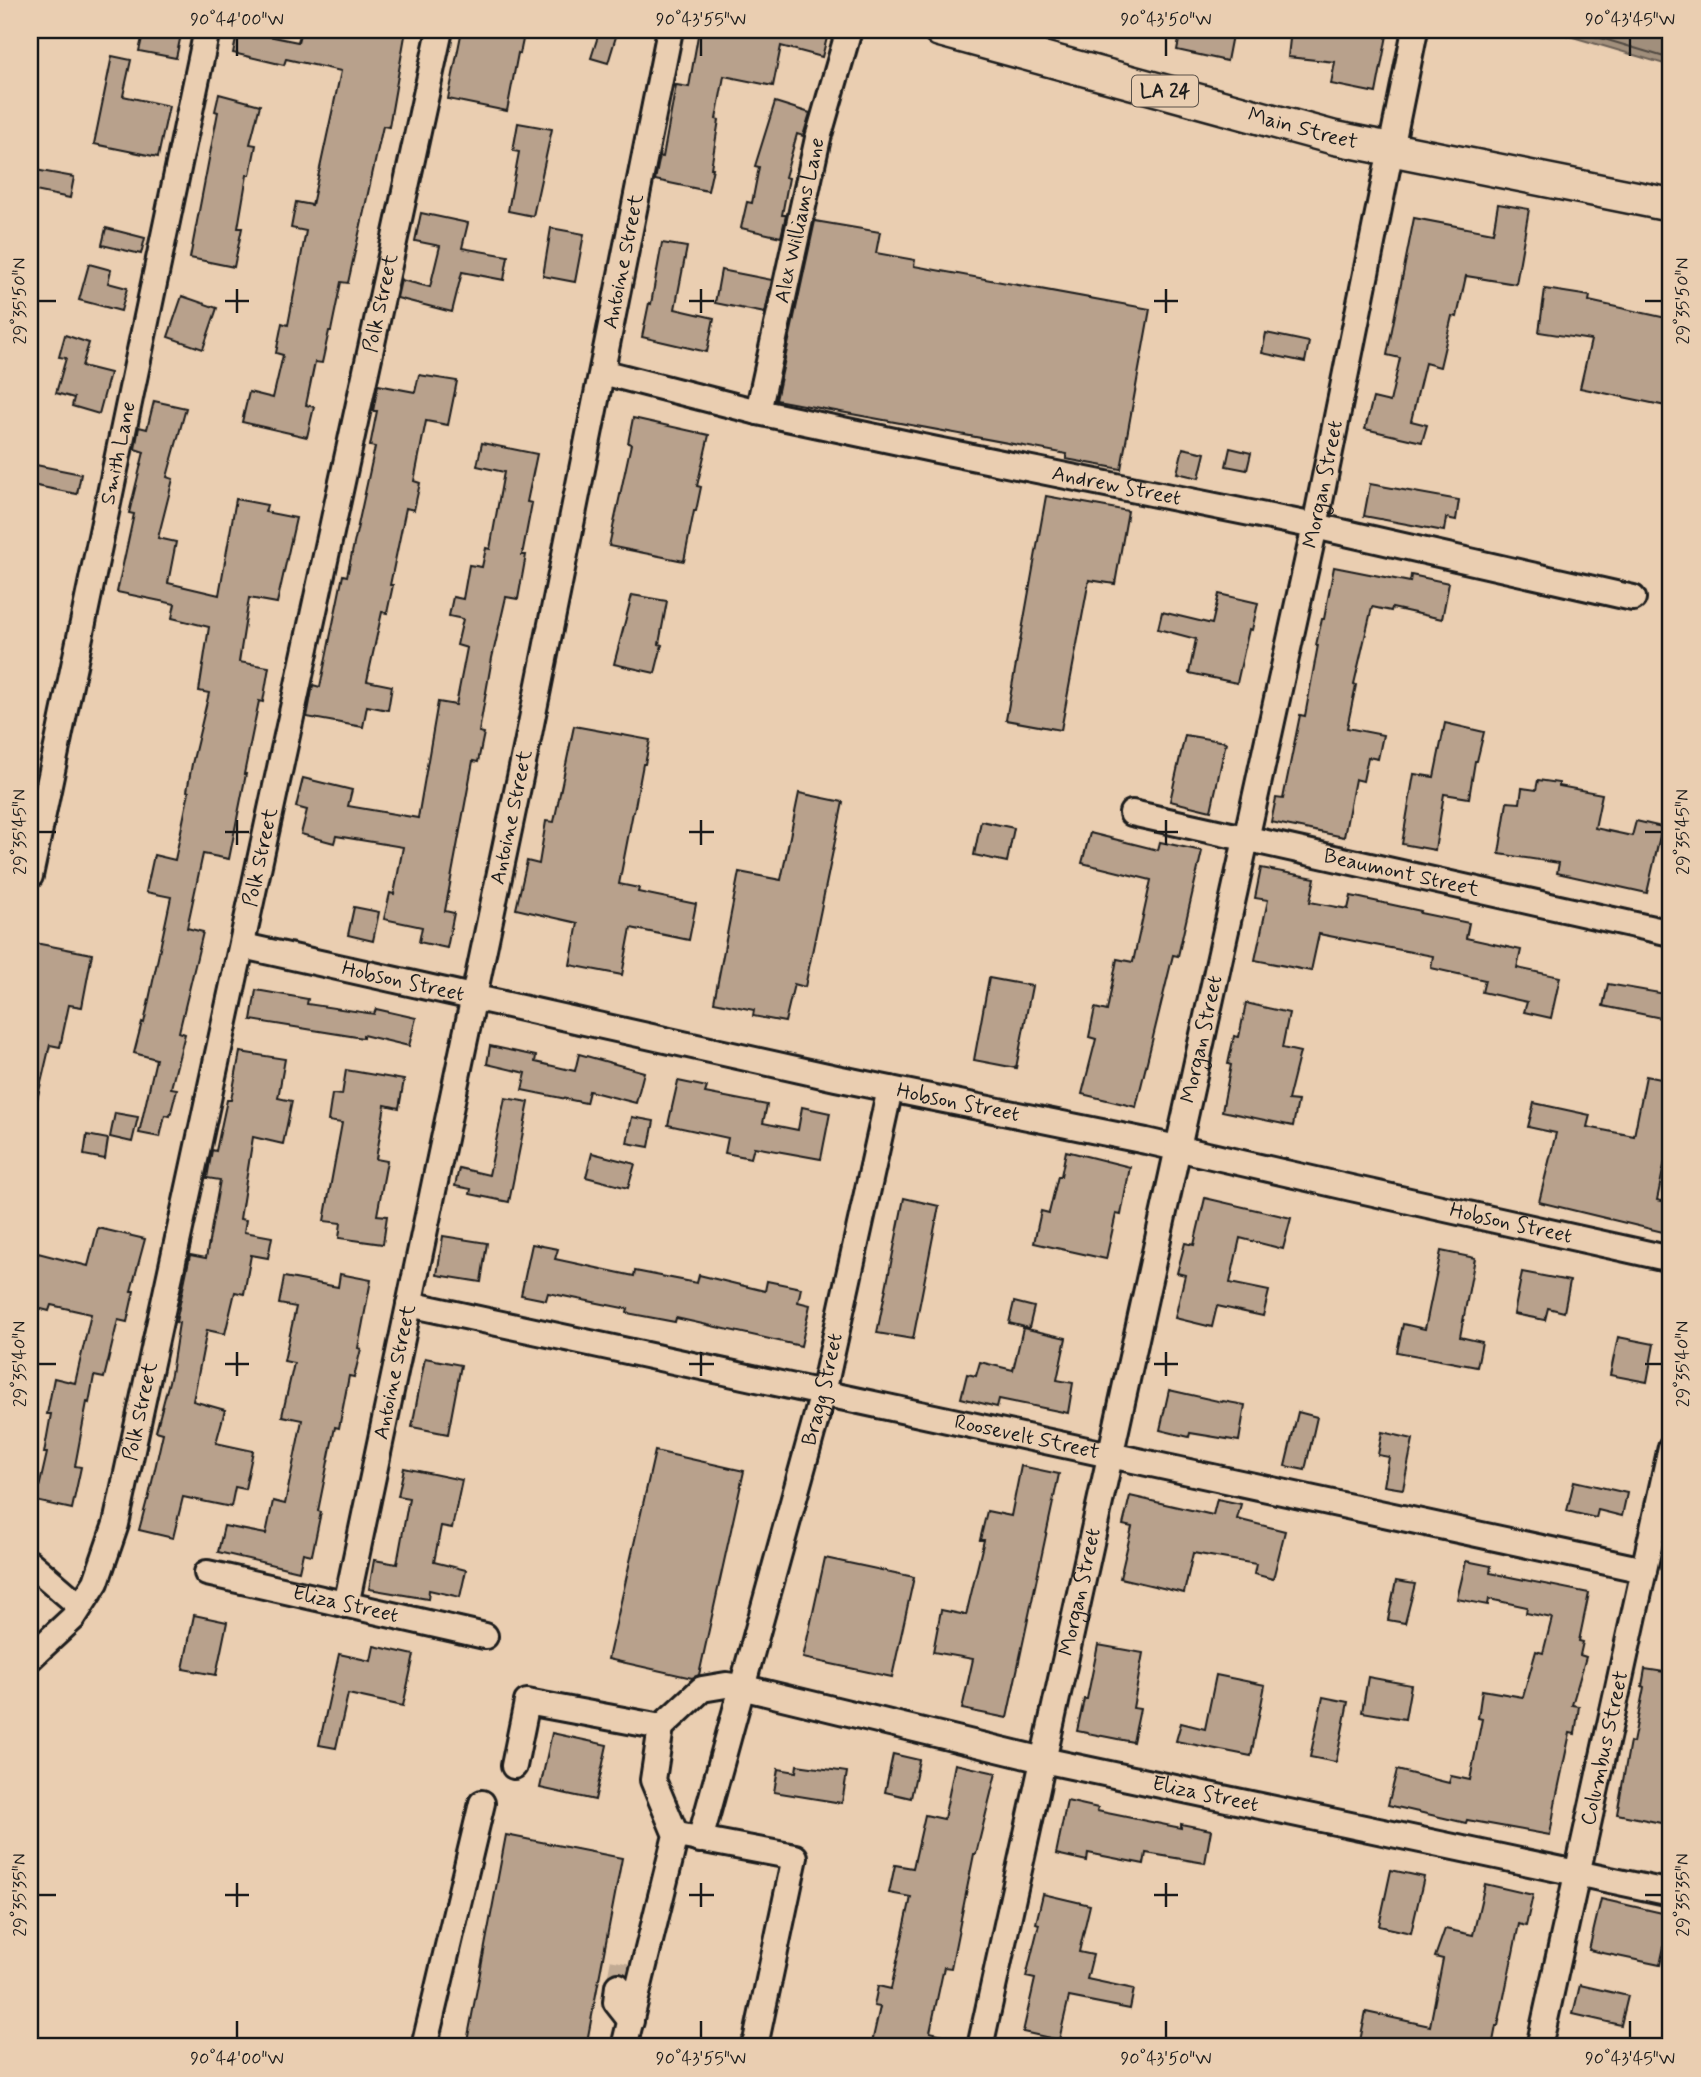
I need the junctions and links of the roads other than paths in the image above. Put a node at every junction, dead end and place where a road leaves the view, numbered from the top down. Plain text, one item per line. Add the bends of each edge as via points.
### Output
1 (207, 30) edge
2 (440, 30) edge
3 (670, 30) edge
4 (849, 30) edge
5 (940, 30) edge
6 (1415, 30) edge
7 (1390, 150) junction
8 (1671, 205) edge
9 (602, 372) junction
10 (758, 412) junction
11 (1315, 526) junction
12 (1633, 598) dead end
13 (1132, 813) dead end
14 (1246, 838) junction
15 (30, 876) edge
16 (1671, 933) edge
17 (243, 946) junction
18 (474, 997) junction
19 (890, 1089) junction
20 (1178, 1148) junction
21 (1671, 1259) edge
22 (409, 1304) junction
23 (823, 1393) junction
24 (1671, 1447) edge
25 (1111, 1455) junction
26 (30, 1563) edge
27 (1644, 1570) junction
28 (207, 1573) dead end
29 (345, 1605) junction
30 (80, 1606) junction
31 (485, 1636) dead end
32 (30, 1658) edge
33 (741, 1687) junction
34 (661, 1727) junction
35 (1043, 1760) junction
36 (514, 1766) dead end
37 (482, 1803) dead end
38 (688, 1837) junction
39 (1577, 1873) junction
40 (1671, 1893) edge
41 (649, 1945) junction
42 (623, 1959) dead end
43 (618, 1986) tunnel mouth
44 (631, 2021) junction
45 (424, 2047) edge
46 (624, 2047) edge
47 (752, 2047) edge
48 (980, 2047) edge
49 (1539, 2047) edge

1 - 15 street, Smith Lane
2 - 17 street, Polk Street
3 - 9 street, Antoine Street
4 - 10 street, Alex Williams Lane via 818,138
5 - 7 main road, Main Street / LA 24
6 - 7 street, Morgan Street
7 - 8 main road, Main Street / LA 24
7 - 11 street, Morgan Street
9 - 10 street, Andrew Street
9 - 18 street, Antoine Street
10 - 11 street, Andrew Street
11 - 12 street, Andrew Street
11 - 14 street, Morgan Street
13 - 14 street, Beaumont Street
14 - 16 street, Beaumont Street
14 - 20 street, Morgan Street
17 - 18 street, Hobson Street
17 - 30 street, Polk Street via 116,1524 96,1582
18 - 19 street, Hobson Street
18 - 22 street, Antoine Street
19 - 20 street, Hobson Street
19 - 23 street, Bragg Street
20 - 21 street, Hobson Street
20 - 25 street, Morgan Street
22 - 23 street, Roosevelt Street
22 - 29 street, Antoine Street
23 - 25 street, Roosevelt Street
23 - 33 street, Bragg Street
24 - 27 street, Columbus Street
25 - 27 street, Roosevelt Street
25 - 35 street, Morgan Street
26 - 30 street
27 - 39 street, Columbus Street
28 - 29 street, Eliza Street
29 - 31 street, Eliza Street
30 - 32 street, Polk Street
33 - 34 street, Eliza Street via 702,1689
33 - 35 street, Eliza Street
33 - 38 street, Bragg Street
34 - 36 street via 527,1702
34 - 38 street via 653,1780
35 - 39 street, Eliza Street
35 - 48 street, Morgan Street
37 - 45 street
38 - 41 street, Bragg Street
38 - 47 street via 795,1857
39 - 40 street, Eliza Street
39 - 49 street, Columbus Street
41 - 42 street
41 - 44 street, Bragg Street
43 - 44 street via 616,2002
44 - 46 street, Bragg Street

